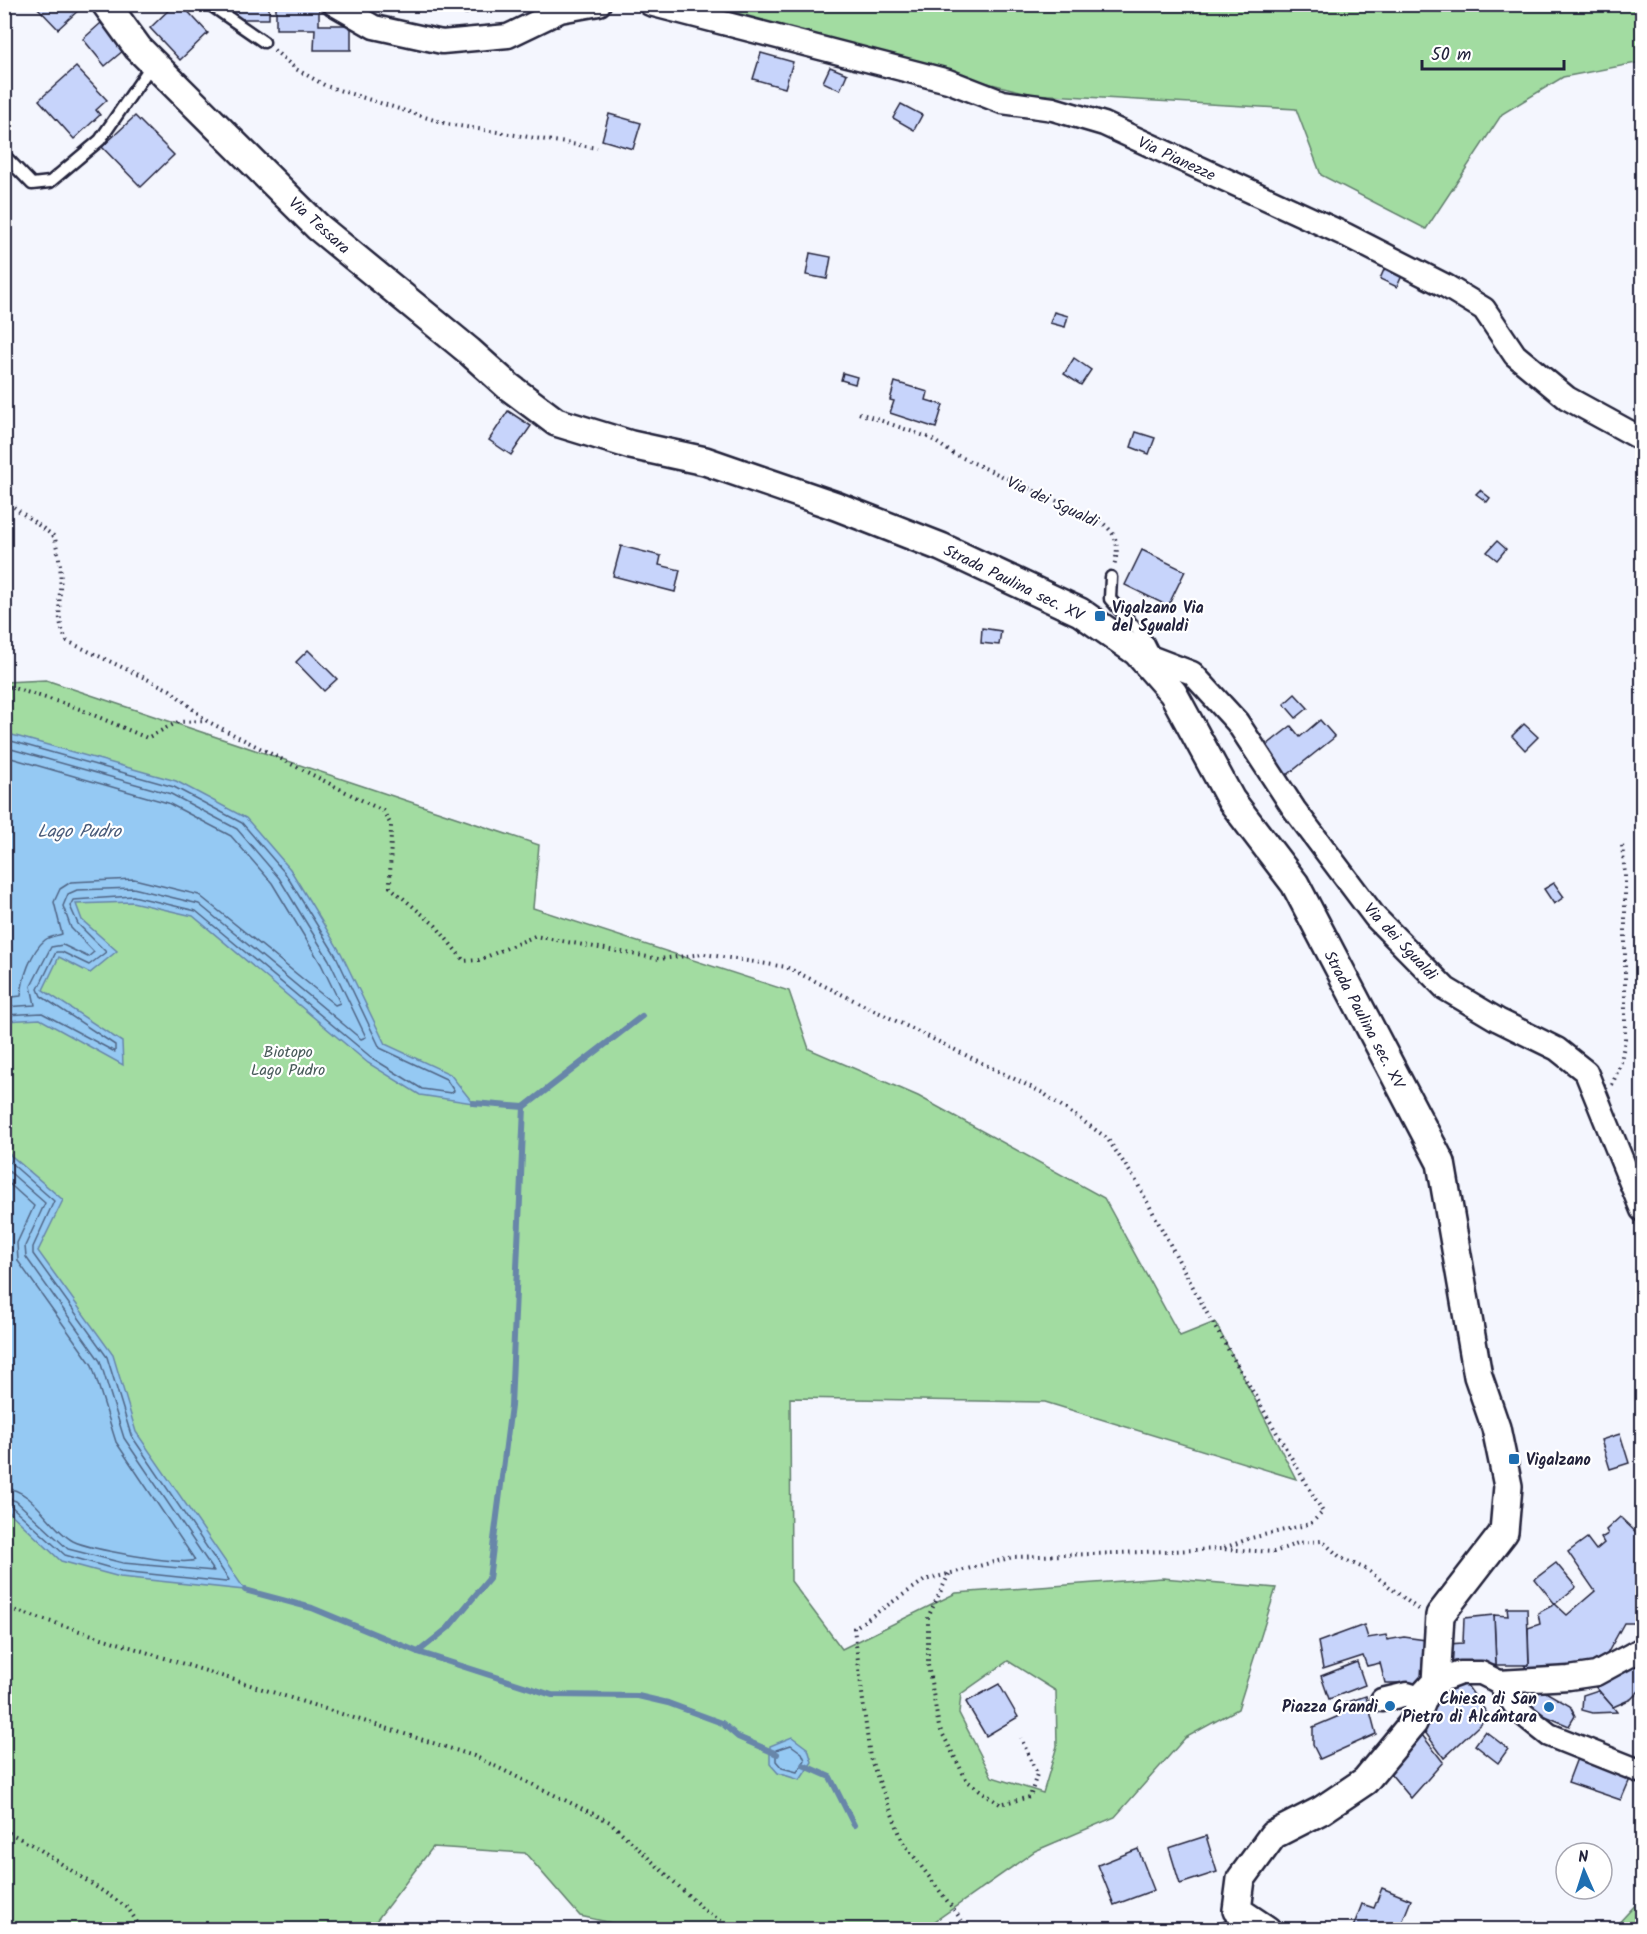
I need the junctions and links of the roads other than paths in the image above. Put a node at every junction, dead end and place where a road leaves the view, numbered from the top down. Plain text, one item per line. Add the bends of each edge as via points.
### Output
1 (106, 4) edge
2 (209, 4) edge
3 (334, 4) edge
4 (599, 4) edge
5 (650, 4) edge
6 (264, 42) road end
7 (153, 62) junction
8 (4, 155) edge
9 (556, 422) joint
10 (1642, 439) edge
11 (1111, 577) road end
12 (1146, 656) junction
13 (1642, 1210) edge
14 (1642, 1649) edge
15 (1499, 1682) junction
16 (1429, 1690) junction
17 (1382, 1700) dead end
18 (1642, 1772) edge
19 (1267, 1929) edge

1 - 7 street, Via Tessara
2 - 6 lane
3 - 4 street via 374,27 441,42 508,36 560,11
5 - 10 street, Via Pianezze via 948,81 1002,102 1053,109 1104,124 1346,235 1446,286 1484,309 1515,355 1567,398
7 - 8 lane via 100,140 50,182 32,184
7 - 9 street, Via Tessara via 318,227
9 - 12 street, Strada Paulina sec. XV via 632,445 705,461 931,543 1080,612
11 - 12 lane via 1110,599 1148,642
12 - 13 street, Via dei Sgualdi via 1192,673 1237,722 1294,809 1376,917 1446,989 1557,1049 1586,1072
12 - 16 street, Strada Paulina sec. XV via 1173,693 1231,800 1295,884 1441,1162 1478,1376 1496,1428 1508,1486 1504,1532 1440,1615
14 - 15 street via 1596,1674
15 - 16 street via 1480,1673 1460,1673
15 - 18 street via 1519,1711 1549,1735
16 - 17 street
16 - 19 street, Strada Paulina sec. XV via 1413,1723 1365,1781 1322,1810 1273,1835 1241,1879 1237,1910

